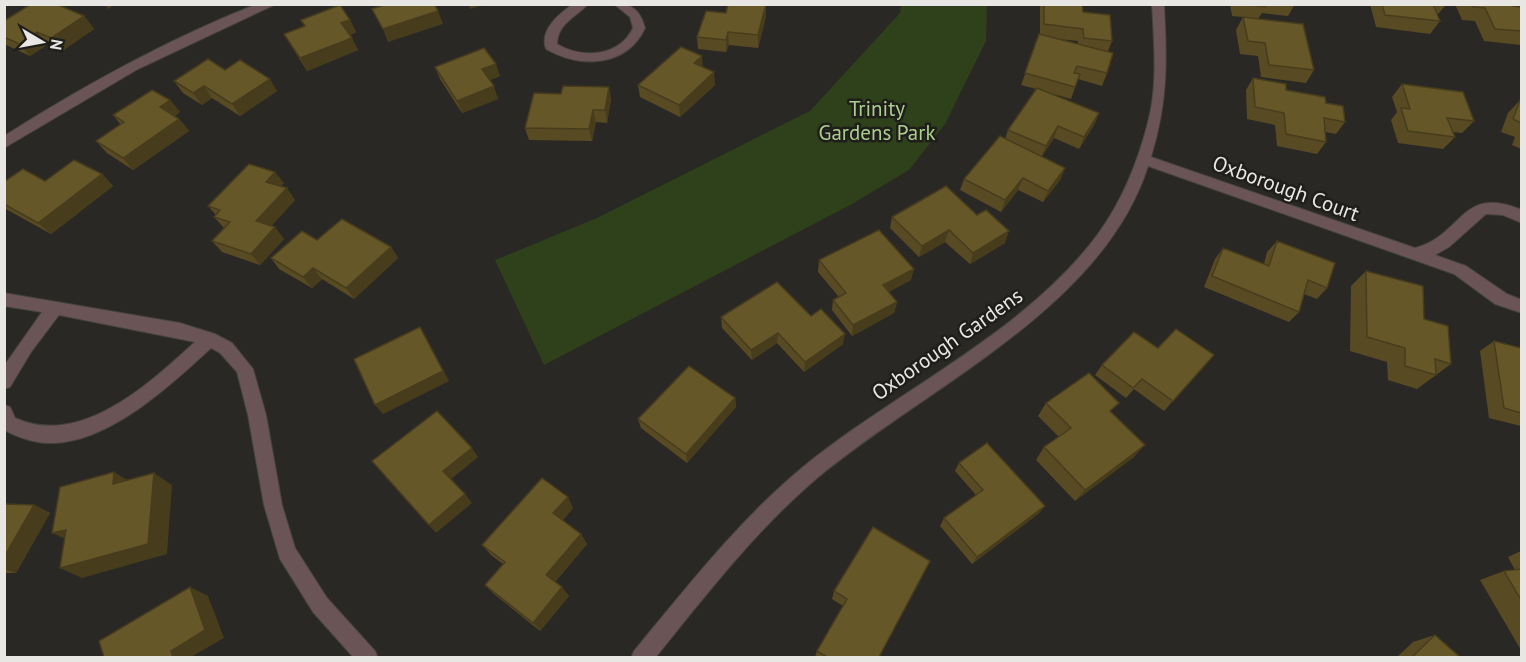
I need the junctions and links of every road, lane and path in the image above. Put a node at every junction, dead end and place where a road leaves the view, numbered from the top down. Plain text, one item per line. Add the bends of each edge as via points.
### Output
1 (270, 4) edge
2 (582, 4) edge
3 (620, 4) edge
4 (1158, 4) edge
5 (4, 143) edge
6 (1145, 160) junction
7 (1521, 217) edge
8 (1413, 255) junction
9 (4, 299) edge
10 (56, 307) junction
11 (1521, 307) edge
12 (208, 339) junction
13 (4, 382) edge
14 (4, 413) edge
15 (368, 657) edge
16 (641, 657) edge

1 - 5 street via 167,49 70,101
2 - 3 street via 557,24 551,35 551,46 572,59 603,57 636,38 639,20
4 - 6 street, Oxborough Gardens via 1161,82
6 - 8 street, Oxborough Court
6 - 16 street, Oxborough Gardens via 1120,213 1085,263 1037,308 977,354 891,410 809,474 726,556
7 - 8 street via 1487,207 1469,215 1442,246
8 - 11 street, Oxborough Court via 1460,270 1502,299
9 - 10 street
10 - 12 street via 180,330
10 - 13 street
12 - 14 street via 171,375 97,423 63,432 32,433 9,424
12 - 15 street via 236,358 250,382 273,505 287,552 320,605

